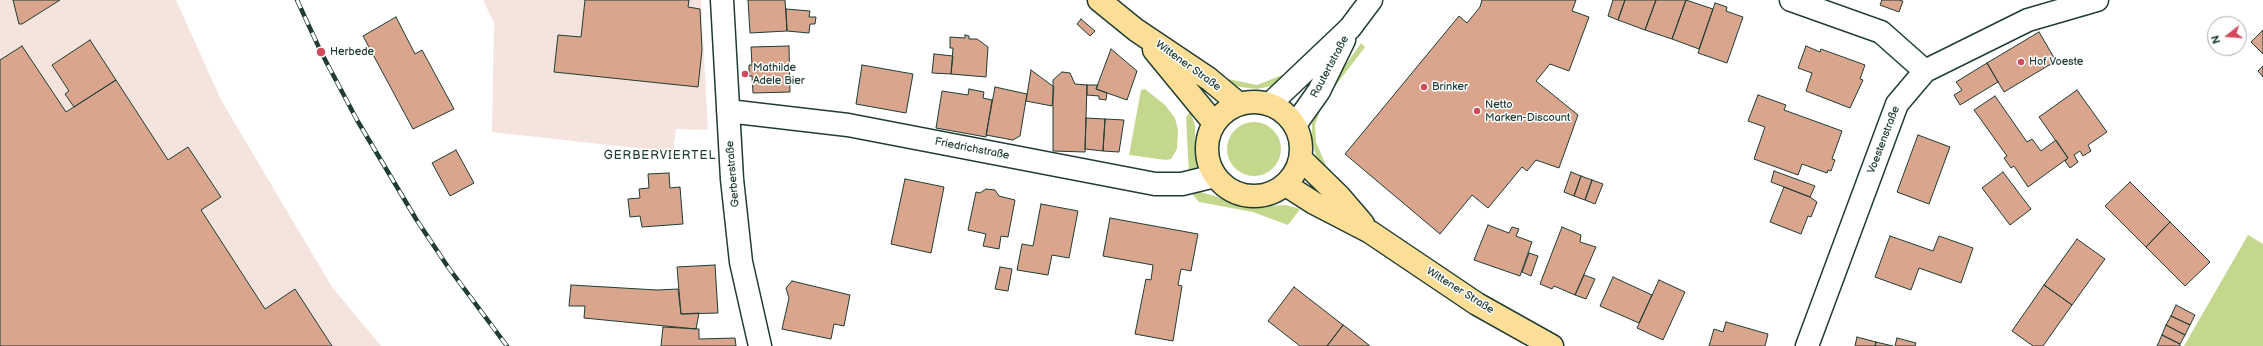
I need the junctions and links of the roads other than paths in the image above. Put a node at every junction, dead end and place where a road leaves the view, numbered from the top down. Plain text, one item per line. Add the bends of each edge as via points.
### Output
1 (722, 0) edge
2 (1099, 0) edge
3 (1372, 0) edge
4 (1791, 0) edge
5 (2097, 0) edge
6 (1350, 28) junction
7 (1136, 30) junction
8 (1925, 71) junction
9 (1239, 104) junction
10 (1270, 104) junction
11 (728, 111) junction
12 (1214, 123) junction
13 (1295, 126) junction
14 (1300, 159) junction
15 (1215, 176) junction
16 (1286, 185) junction
17 (1370, 232) junction
18 (760, 346) edge
19 (1552, 346) edge
20 (1807, 346) edge

1 - 11 street, Gerberstraße
2 - 7 main road, Wittener Straße
3 - 6 street, Rautertstraße
4 - 8 street via 1881,32
5 - 8 street, Voestenstraße via 2028,20
6 - 10 street, Rautertstraße
6 - 13 street, Rautertstraße via 1319,90
7 - 9 main road, Wittener Straße via 1209,79
7 - 12 main road, Wittener Straße
8 - 20 street, Voestenstraße via 1897,104
9 - 10 main road via 1254,101
9 - 12 main road via 1225,111
10 - 13 main road via 1285,113
11 - 15 street, Friedrichstraße via 848,125 1155,184 1182,184
11 - 18 street, Gerberstraße via 741,262
12 - 15 main road via 1207,149 1209,163
13 - 14 main road via 1301,142
14 - 16 main road via 1295,173
14 - 17 main road, Wittener Straße via 1339,196
15 - 16 main road via 1226,187 1256,197 1272,193
16 - 17 main road, Wittener Straße via 1314,203
17 - 19 main road, Wittener Straße via 1477,304

